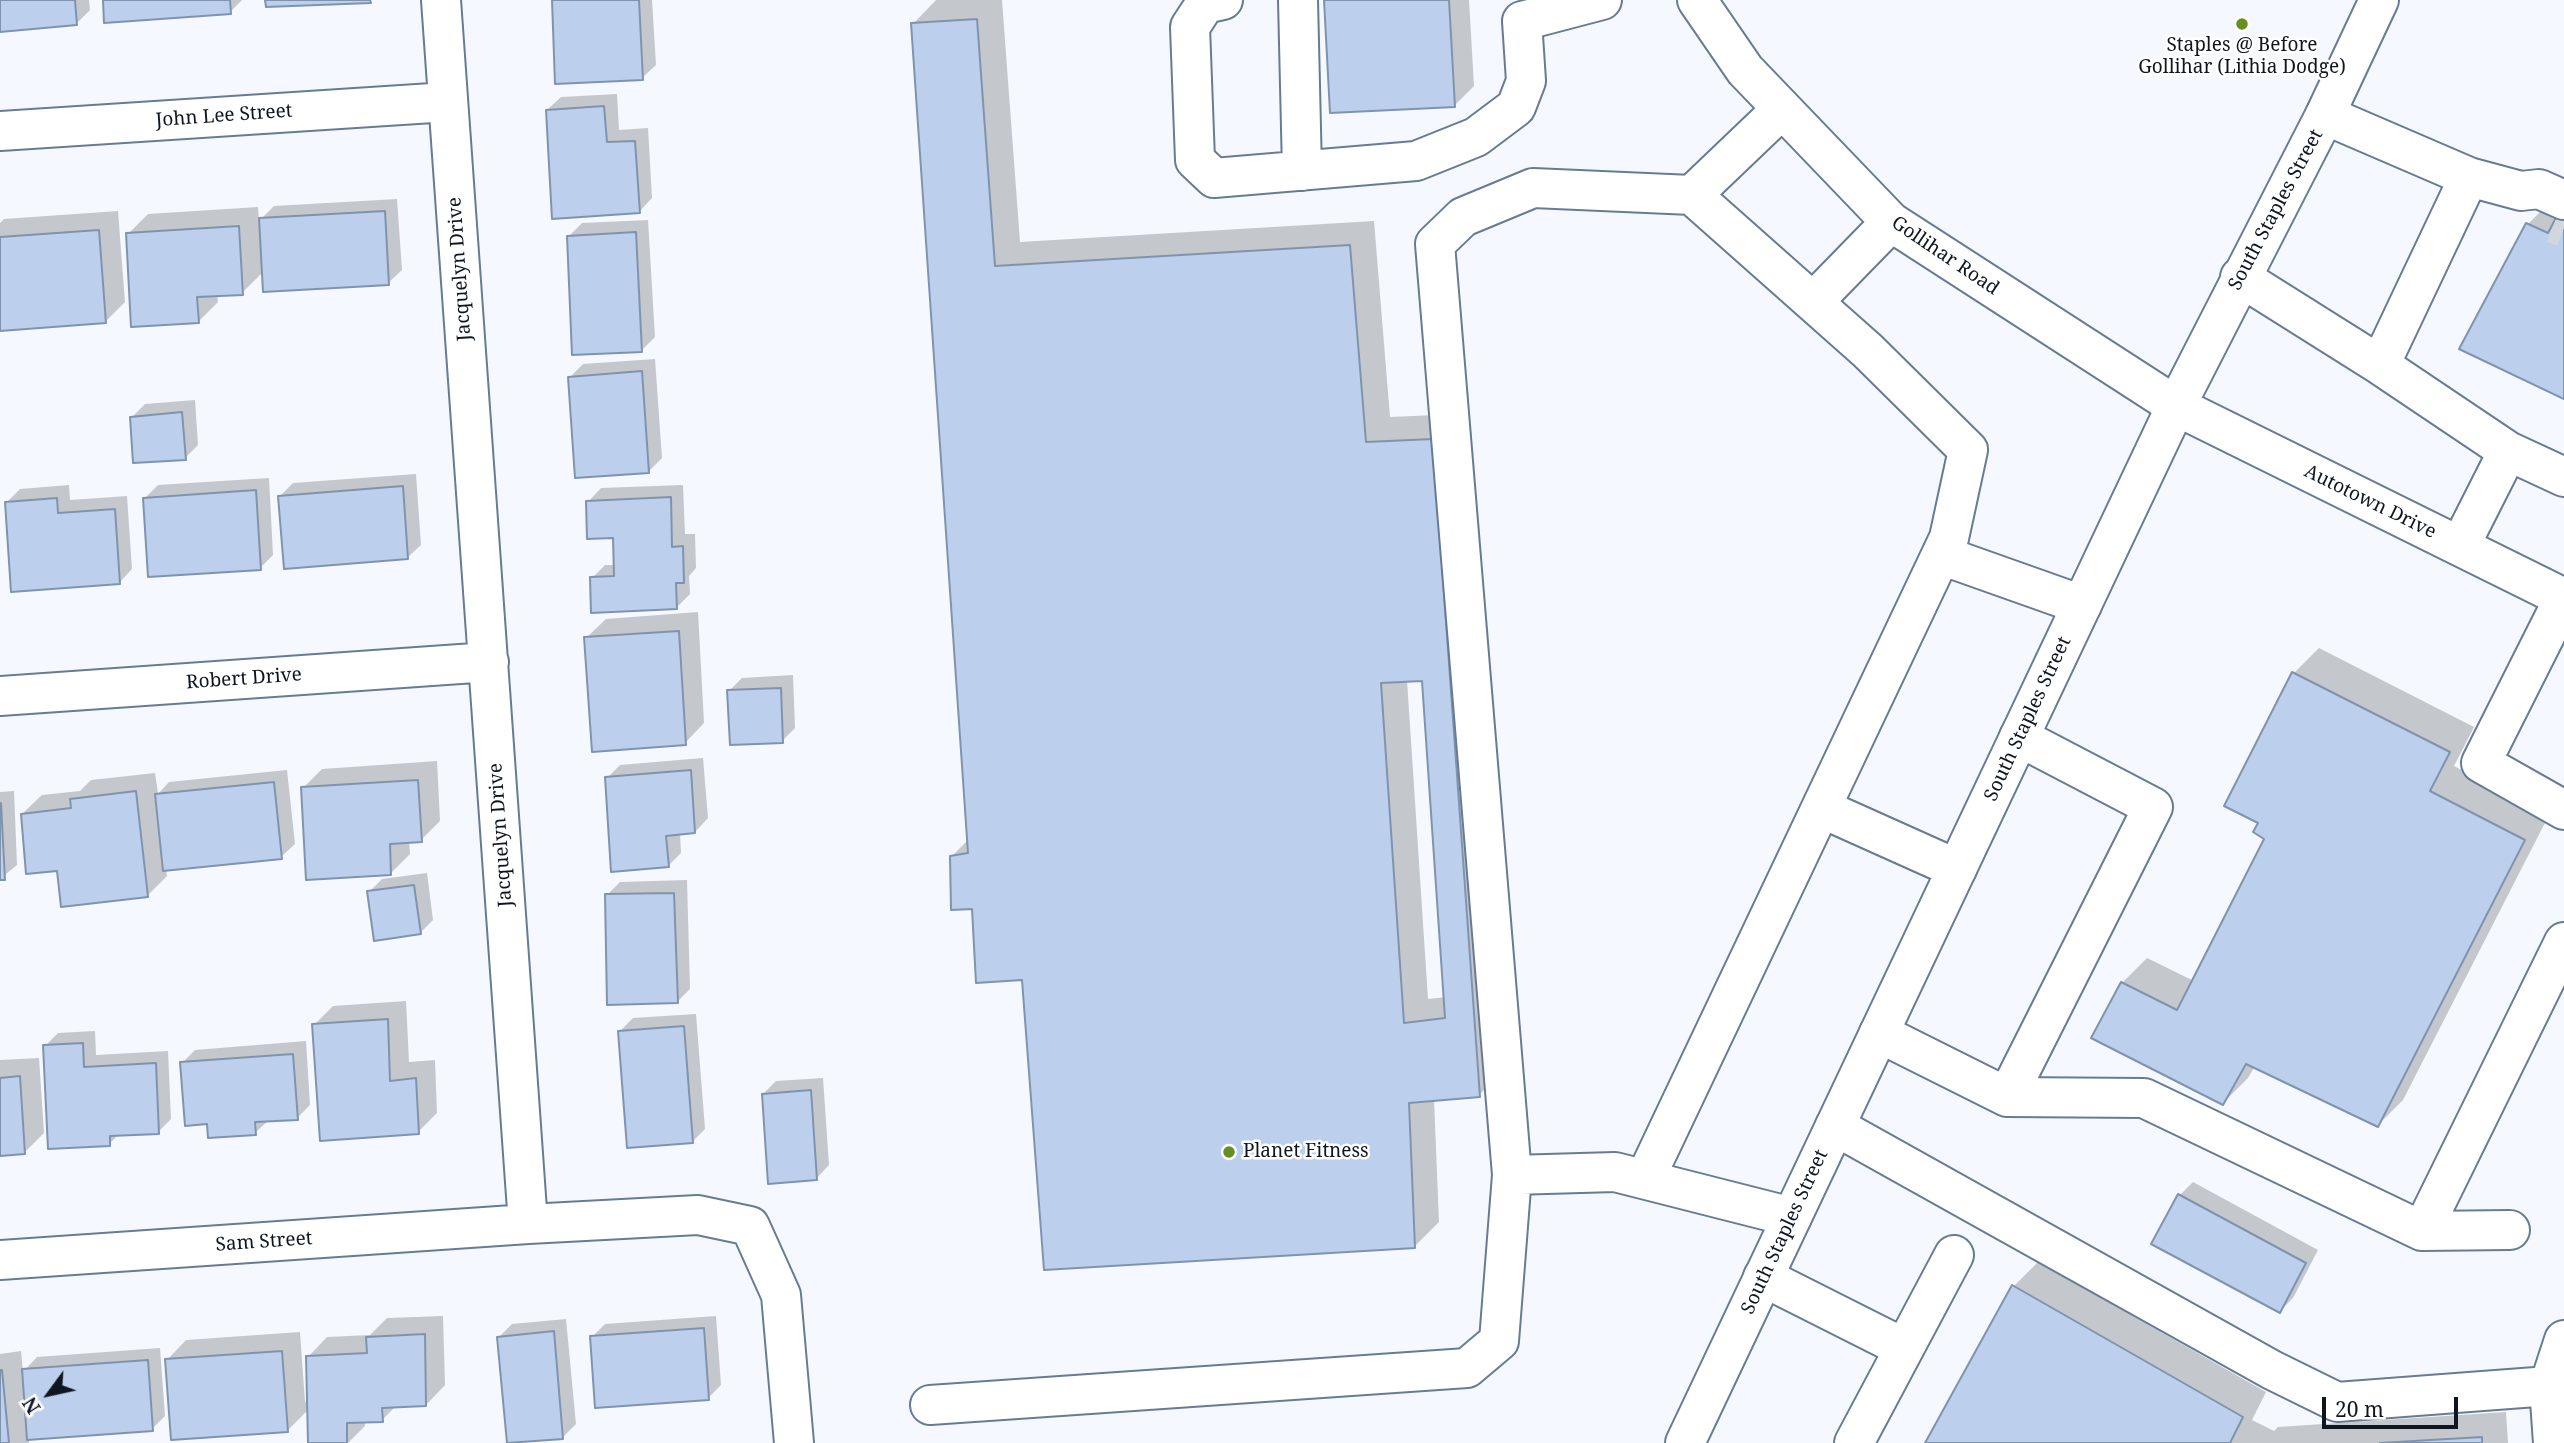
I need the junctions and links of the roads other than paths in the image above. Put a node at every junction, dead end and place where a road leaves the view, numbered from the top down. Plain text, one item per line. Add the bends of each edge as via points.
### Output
1 (441, 0) edge
2 (1223, 0) edge
3 (1298, 0) edge
4 (1602, 0) edge
5 (1697, 0) edge
6 (2379, 0) edge
7 (1519, 11) edge
8 (448, 102) junction
9 (1782, 109) junction
10 (2325, 116) junction
11 (0, 131) edge
12 (1302, 171) junction
13 (2469, 177) junction
14 (1692, 195) junction
15 (2559, 212) tunnel mouth
16 (1891, 222) junction
17 (2240, 277) junction
18 (1813, 302) junction
19 (2380, 365) junction
20 (2176, 406) junction
21 (2508, 451) junction
22 (2564, 477) edge
23 (2460, 546) junction
24 (1941, 555) junction
25 (2564, 598) edge
26 (2082, 605) junction
27 (489, 663) junction
28 (0, 696) edge
29 (2019, 737) junction
30 (1821, 808) junction
31 (2564, 810) edge
32 (1957, 869) junction
33 (2564, 942) edge
34 (1879, 1033) junction
35 (2007, 1097) junction
36 (1835, 1126) junction
37 (1512, 1175) junction
38 (1645, 1180) junction
39 (1792, 1217) junction
40 (528, 1224) junction
41 (2510, 1230) dead end
42 (2422, 1231) junction
43 (1954, 1255) dead end
44 (0, 1260) edge
45 (1763, 1277) junction
46 (2564, 1339) edge
47 (1904, 1349) junction
48 (2557, 1386) edge
49 (930, 1405) dead end
50 (794, 1443) edge
51 (1685, 1443) edge
52 (1854, 1443) edge
53 (2553, 1443) edge

1 - 8 street, Jacquelyn Drive
2 - 12 street via 1205,4 1190,27 1195,160 1214,178
3 - 12 street
4 - 7 street
5 - 9 street, Gollihar Road via 1745,70
6 - 10 street, South Staples Street
7 - 12 street via 1526,81 1516,107 1476,138 1416,161
8 - 11 street, John Lee Street
8 - 27 street, Jacquelyn Drive
9 - 14 street
9 - 16 street, Gollihar Road
10 - 13 street
10 - 17 street, South Staples Street
13 - 15 street via 2521,191 2539,189
13 - 19 street
14 - 18 street
14 - 37 street via 1534,188 1463,217 1435,244
16 - 18 street
16 - 20 street, Gollihar Road
17 - 19 street
17 - 20 street, South Staples Street
18 - 24 street via 1968,450 1949,538
19 - 21 street
20 - 23 street, Autotown Drive
20 - 26 street, South Staples Street
21 - 22 street
21 - 23 street
23 - 25 street, Autotown Drive
24 - 26 street
24 - 30 street
25 - 31 street via 2481,763
26 - 29 street, South Staples Street
27 - 28 street, Robert Drive
27 - 40 street, Jacquelyn Drive
29 - 32 street, South Staples Street
29 - 35 street via 2153,807
30 - 32 street
30 - 38 street
32 - 34 street, South Staples Street
33 - 42 street
34 - 35 street
34 - 36 street, South Staples Street
35 - 42 street via 2144,1098
36 - 39 street, South Staples Street
36 - 48 street via 2337,1402
37 - 38 street via 1615,1172
37 - 49 street via 1499,1341 1467,1368
38 - 39 street
39 - 45 street, South Staples Street
40 - 44 street, Sam Street
40 - 50 street via 698,1215 750,1226 781,1295
41 - 42 street
43 - 47 street
45 - 47 street
45 - 51 street, South Staples Street
46 - 48 street
47 - 52 street
48 - 53 street

